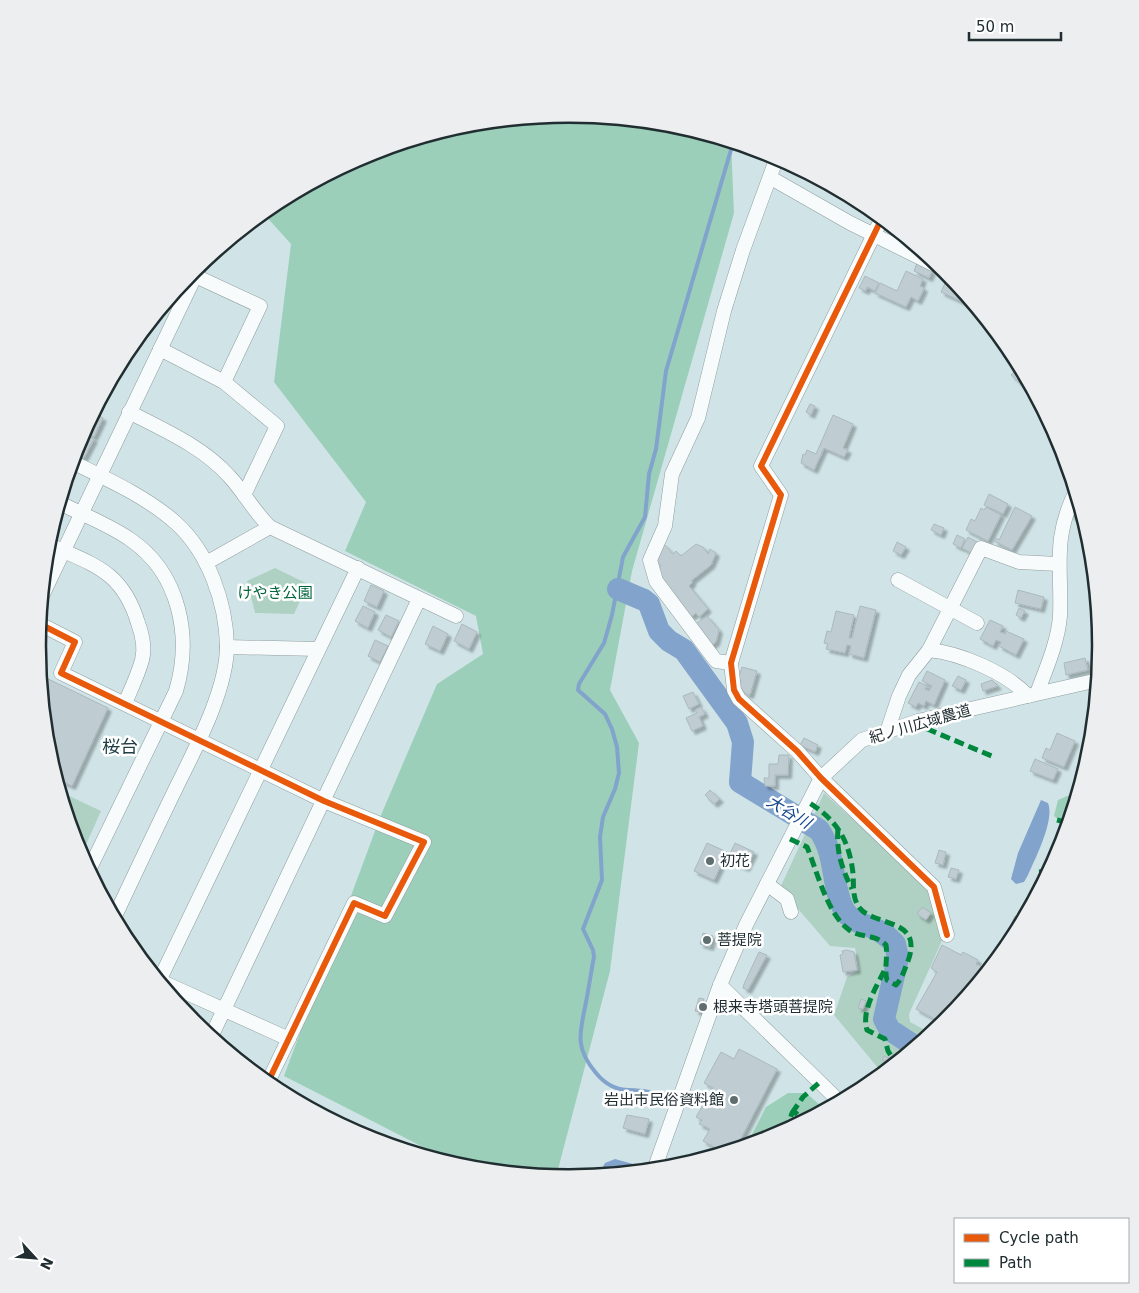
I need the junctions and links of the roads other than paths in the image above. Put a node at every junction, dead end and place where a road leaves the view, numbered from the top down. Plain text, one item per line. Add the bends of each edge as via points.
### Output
1 (775, 165) edge
2 (771, 178) junction
3 (879, 225) edge
4 (874, 235) junction
5 (919, 257) edge
6 (202, 275) edge
7 (187, 290) edge
8 (160, 349) junction
9 (224, 382) junction
10 (129, 412) junction
11 (79, 465) edge
12 (100, 476) junction
13 (244, 495) junction
14 (1072, 500) edge
15 (66, 506) edge
16 (82, 514) junction
17 (270, 527) junction
18 (55, 548) edge
19 (65, 552) junction
20 (206, 563) junction
21 (1058, 564) junction
22 (358, 568) junction
23 (51, 579) edge
24 (898, 580) dead end
25 (419, 598) junction
26 (950, 609) junction
27 (456, 616) dead end
28 (977, 622) dead end
29 (47, 627) edge
30 (227, 648) junction
31 (318, 649) junction
32 (928, 650) junction
33 (731, 663) junction
34 (1092, 681) edge
35 (1033, 695) junction
36 (125, 703) junction
37 (161, 721) junction
38 (887, 732) junction
39 (200, 739) junction
40 (262, 771) junction
41 (821, 778) junction
42 (324, 801) junction
43 (93, 862) edge
44 (767, 884) junction
45 (118, 911) edge
46 (791, 912) dead end
47 (947, 935) dead end
48 (162, 974) edge
49 (171, 985) edge
50 (720, 985) junction
51 (224, 1010) junction
52 (214, 1030) edge
53 (289, 1039) junction
54 (271, 1077) edge
55 (835, 1097) edge
56 (657, 1162) edge

1 - 2 street
2 - 4 street
2 - 33 street via 724,311 698,418 672,474 665,526 650,560 656,580 716,661
3 - 4 street
4 - 5 street
4 - 33 street via 761,466 781,495
6 - 9 street via 260,306
7 - 8 street
8 - 9 street
8 - 10 street
9 - 13 street via 277,426
10 - 12 street
10 - 13 street via 206,455 229,475
11 - 12 street
12 - 16 street
12 - 20 street via 149,503 177,524
13 - 17 street via 257,515
14 - 21 street via 1061,528
15 - 16 street
16 - 19 street
16 - 37 street via 119,532 142,548 155,561 174,595 184,636 183,661 176,691
17 - 20 street
17 - 22 street
18 - 19 street
19 - 23 street
19 - 36 street via 102,569 118,582 132,603 142,634 143,659
20 - 30 street via 222,609
21 - 26 street via 1019,562 981,548
21 - 35 street via 1056,637
22 - 25 street
22 - 31 street
24 - 26 street
25 - 27 street
25 - 42 street
26 - 28 street
26 - 32 street
29 - 36 street via 75,642 61,673
30 - 31 street
30 - 39 street via 220,684
31 - 40 street
32 - 35 street via 944,651 973,662
32 - 38 street via 909,675
33 - 41 street via 734,690 739,699 797,750
34 - 35 street, 紀ノ川広域農道
35 - 38 street, 紀ノ川広域農道 via 918,721
36 - 37 street
37 - 39 street
37 - 43 street
38 - 41 street, 紀ノ川広域農道 via 862,740
39 - 40 street
39 - 45 street
40 - 42 street
40 - 48 street
41 - 44 street, 紀ノ川広域農道
41 - 47 street via 934,887
42 - 51 street
42 - 53 street via 424,842 385,916 354,904
44 - 46 street via 787,899
44 - 50 street, 紀ノ川広域農道
49 - 51 street
50 - 55 street
50 - 56 street, 紀ノ川広域農道
51 - 52 street
51 - 53 street
53 - 54 street

